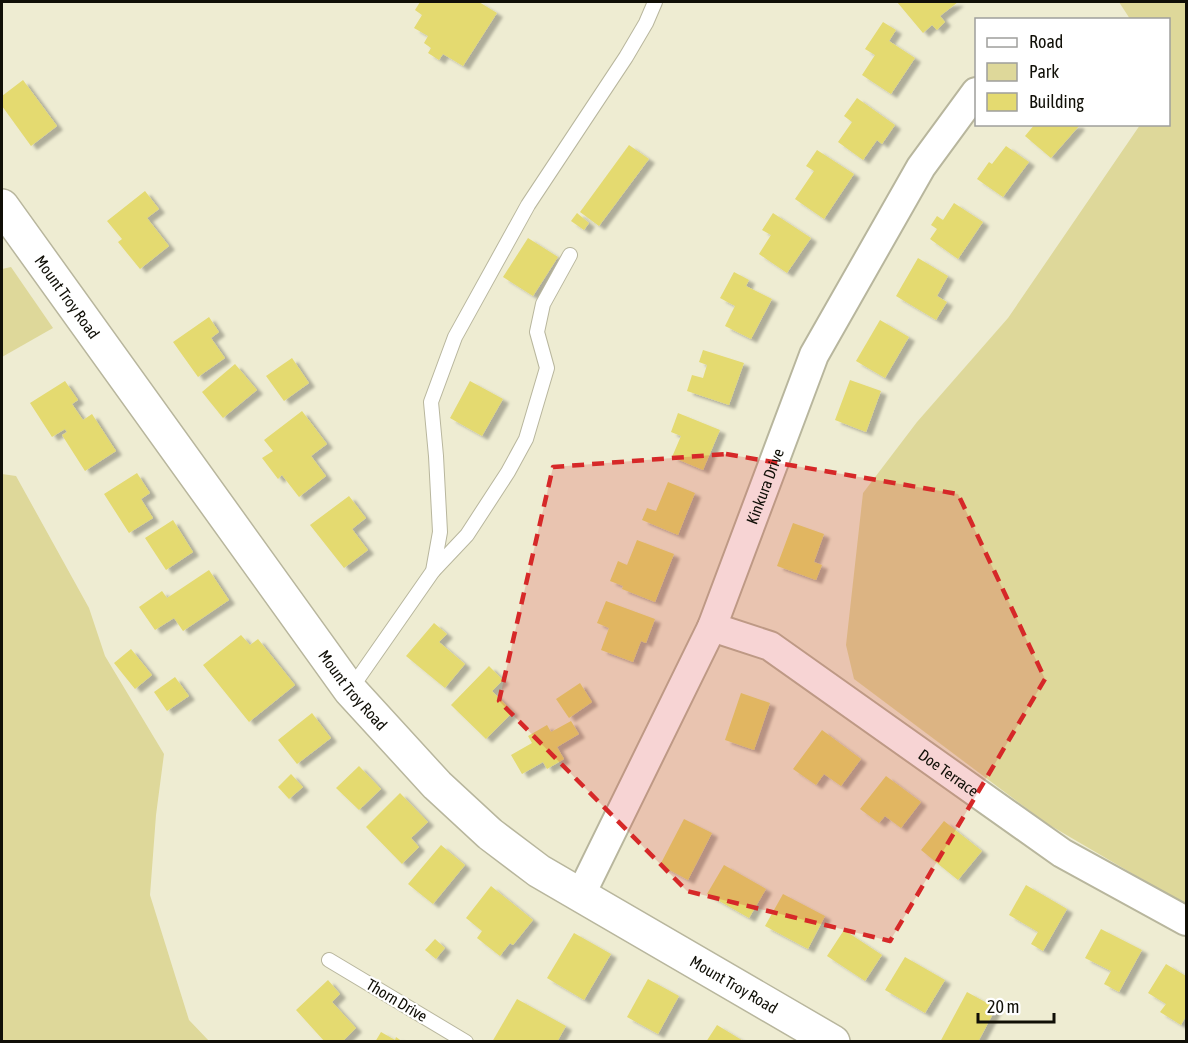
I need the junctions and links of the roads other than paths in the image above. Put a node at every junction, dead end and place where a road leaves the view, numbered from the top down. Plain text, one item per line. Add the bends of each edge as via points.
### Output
1 (656, 2) edge
2 (975, 93) edge
3 (5, 216) edge
4 (570, 255) dead end
5 (434, 571) junction
6 (712, 627) junction
7 (350, 690) junction
8 (580, 896) junction
9 (1186, 921) edge
10 (328, 960) dead end
11 (466, 1041) edge
12 (833, 1041) edge

1 - 5 lane via 626,57 528,205 455,336 430,402 440,532
2 - 6 street, Kinkura Drive via 921,166 814,355
3 - 7 street, Mount Troy Road
4 - 5 lane via 543,304 537,332 547,368 526,439 467,536
5 - 7 lane
6 - 8 street, Kinkura Drive
6 - 9 street, Doe Terrace via 770,646 1062,853
7 - 8 street, Mount Troy Road via 438,785 490,834
8 - 12 street, Mount Troy Road
10 - 11 lane, Thorn Drive

